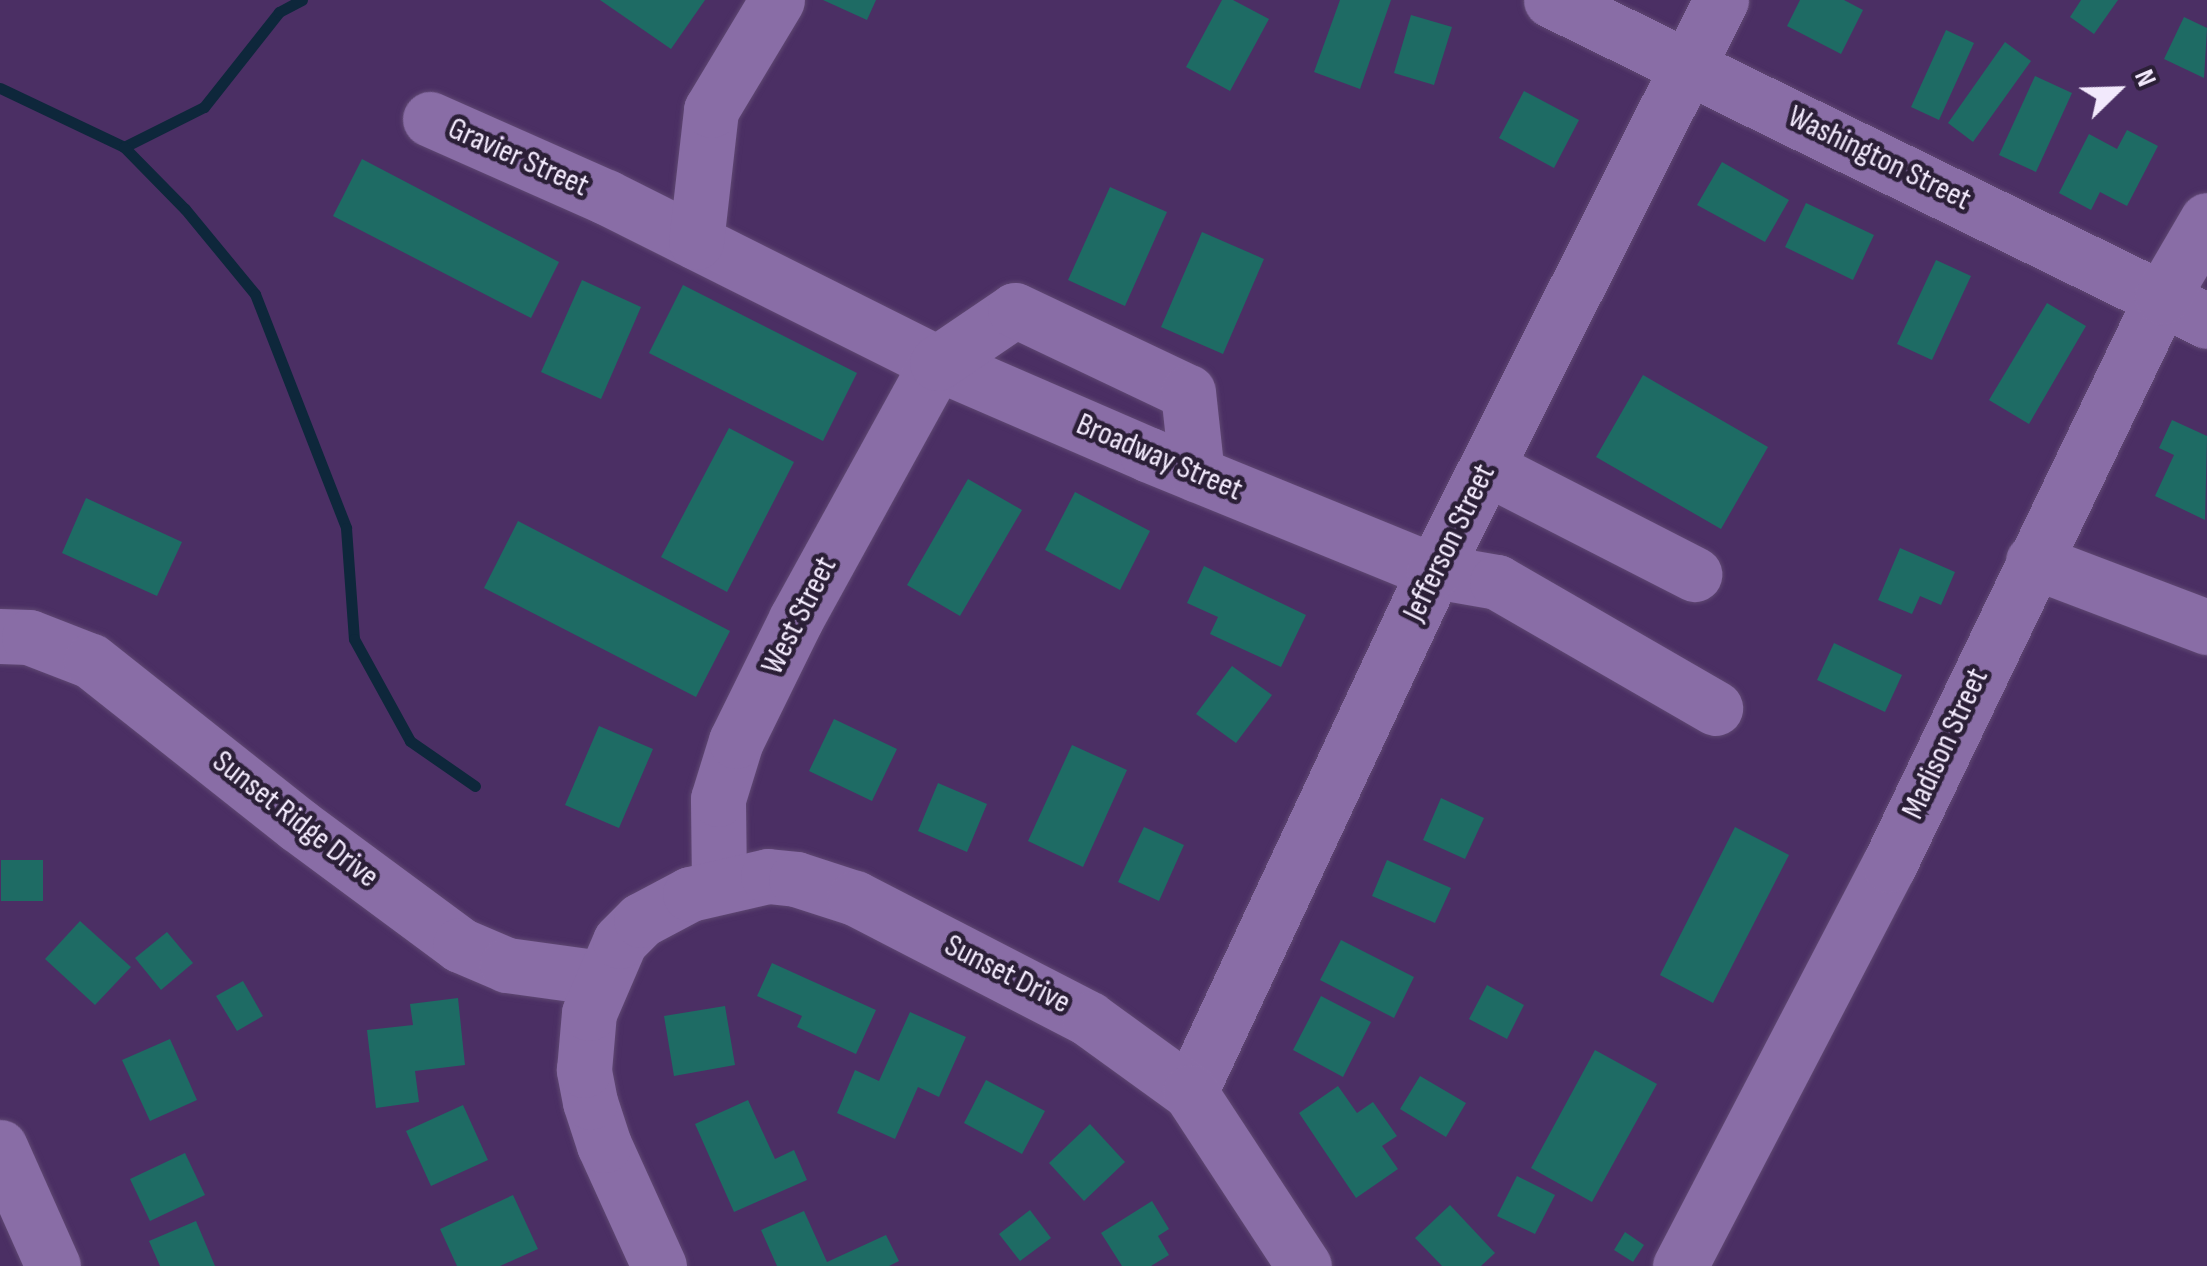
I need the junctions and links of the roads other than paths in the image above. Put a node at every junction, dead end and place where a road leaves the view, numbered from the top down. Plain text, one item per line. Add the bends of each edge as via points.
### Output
1 (777, 0) edge
2 (1550, 0) edge
3 (1721, 0) edge
4 (1691, 67) junction
5 (430, 119) dead end
6 (606, 197) joint
7 (2207, 220) edge
8 (696, 242) junction
9 (2184, 309) edge
10 (937, 363) junction
11 (1486, 468) junction
12 (1197, 475) junction
13 (2033, 560) junction
14 (1434, 571) junction
15 (1694, 574) dead end
16 (2207, 627) edge
17 (0, 636) edge
18 (1716, 708) dead end
19 (719, 884) junction
20 (611, 960) junction
21 (1190, 1092) junction
22 (0, 1148) edge
23 (53, 1266) edge
24 (659, 1266) edge
25 (1304, 1266) edge
26 (1680, 1266) edge

1 - 8 street via 711,110
2 - 4 street, Washington Street
3 - 4 street, Jefferson Street
4 - 9 street, Washington Street
4 - 11 street, Jefferson Street
5 - 6 street, Gravier Street
6 - 8 street, Broadway Street
7 - 9 street, Madison Street
8 - 10 street, Broadway Street
9 - 13 street, Madison Street
10 - 12 street, Broadway Street
10 - 12 street via 1015,310 1188,392
10 - 19 street, West Street via 736,741 718,799
11 - 14 street, Jefferson Street
11 - 15 street
12 - 14 street, Broadway Street
13 - 16 street
13 - 26 street, Madison Street via 1888,864
14 - 18 street, Broadway Street via 1497,582
14 - 21 street, Jefferson Street
17 - 20 street, Sunset Ridge Drive via 29,637 92,661 460,944 507,965
19 - 20 street, Sunset Drive via 665,905
19 - 21 street, Sunset Drive via 768,876 855,898 1054,997
20 - 24 street via 584,1042 590,1102
21 - 25 street, Sunset Drive
22 - 23 street

